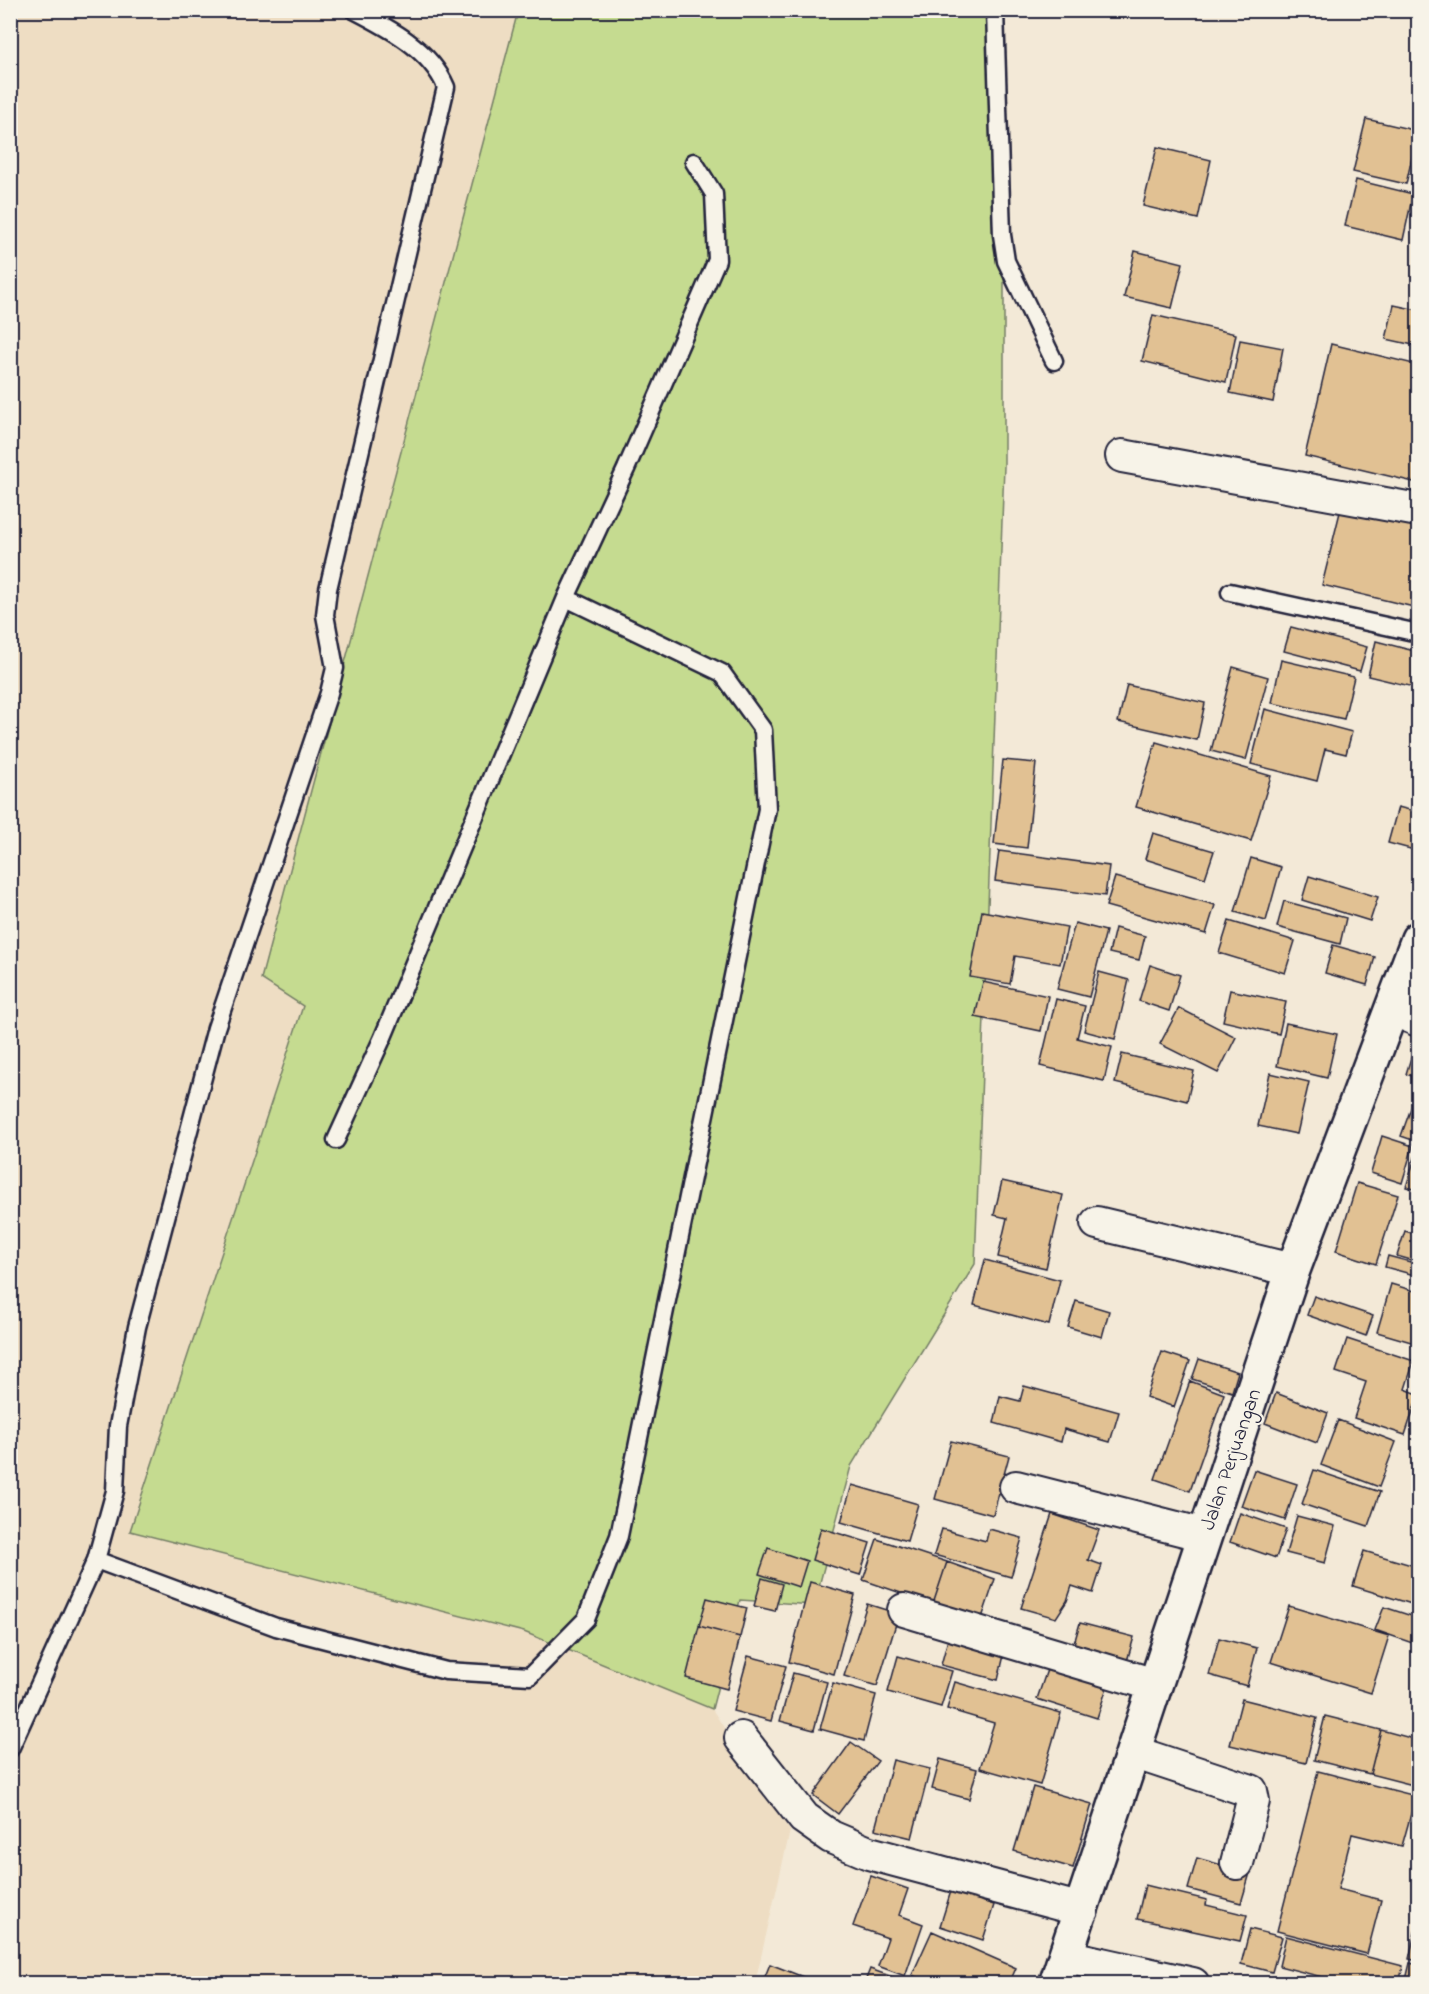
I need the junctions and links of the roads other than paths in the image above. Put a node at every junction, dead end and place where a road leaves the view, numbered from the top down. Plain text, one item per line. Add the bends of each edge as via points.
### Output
1 (354, 10) edge
2 (995, 10) edge
3 (694, 162) dead end
4 (1054, 361) dead end
5 (1122, 456) dead end
6 (1419, 510) edge
7 (1230, 592) dead end
8 (566, 598) junction
9 (1419, 633) edge
10 (1419, 939) edge
11 (1406, 1015) edge
12 (336, 1140) dead end
13 (1097, 1224) dead end
14 (1293, 1270) junction
15 (1016, 1487) dead end
16 (1204, 1535) junction
17 (96, 1560) junction
18 (904, 1610) dead end
19 (1155, 1685) junction
20 (741, 1738) dead end
21 (10, 1749) edge
22 (1133, 1752) junction
23 (1237, 1863) dead end
24 (1082, 1910) junction
25 (1061, 1970) edge
26 (1193, 1983) edge

1 - 17 lane via 410,42 434,67 446,87 443,109 328,589 325,615 335,668 216,1028 137,1327 118,1426 115,1491
2 - 4 lane via 1006,261
3 - 8 lane via 714,195 717,260
5 - 6 street
7 - 9 lane
8 - 12 lane via 383,1037
8 - 17 lane via 722,673 763,730 767,809 620,1536 586,1619 530,1676 446,1671 276,1627
10 - 11 street, Jalan Perjuangan
11 - 14 street, Jalan Perjuangan
13 - 14 street
14 - 16 street, Jalan Perjuangan
15 - 16 street
16 - 19 street, Jalan Perjuangan
17 - 21 lane
18 - 19 street
19 - 22 street, Jalan Perjuangan
20 - 24 street via 804,1818 831,1838 869,1853
22 - 23 street via 1251,1791 1253,1801
22 - 24 street, Jalan Perjuangan
24 - 25 street, Jalan Perjuangan
25 - 26 street

